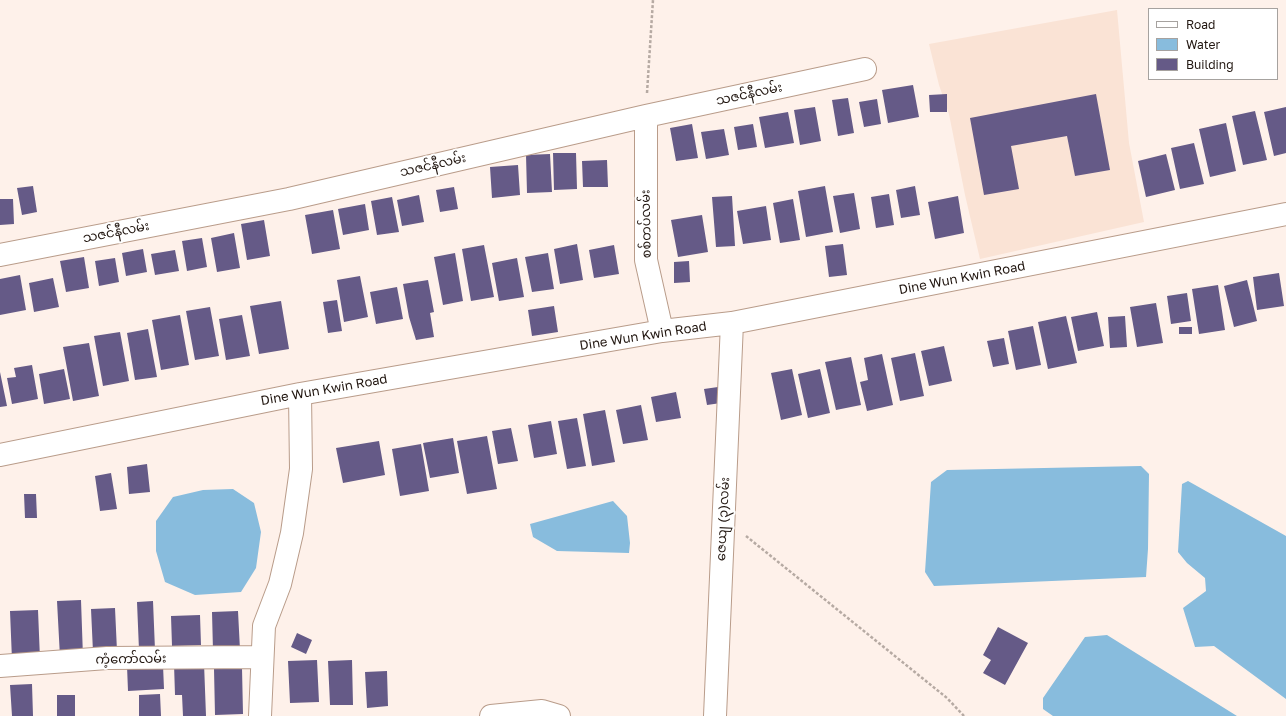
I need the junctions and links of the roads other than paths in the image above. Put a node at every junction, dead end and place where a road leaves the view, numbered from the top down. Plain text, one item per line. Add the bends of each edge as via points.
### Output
1 (865, 69) dead end
2 (646, 116) junction
3 (1286, 214) edge
4 (0, 255) edge
5 (732, 323) junction
6 (662, 331) junction
7 (300, 394) junction
8 (0, 455) edge
9 (262, 657) junction
10 (0, 666) edge
11 (260, 716) edge
12 (491, 716) edge
13 (559, 716) edge
14 (715, 716) edge

1 - 2 street, သဇင်နီလမ်း
2 - 4 street, သဇင်နီလမ်း via 289,199
2 - 6 street, စစ်တပ်လမ်း via 646,260
3 - 5 street, Dine Wun Kwin Road
5 - 6 street, Dine Wun Kwin Road
5 - 14 street, ဇေယျ (၃)လမ်း
6 - 7 street, Dine Wun Kwin Road
7 - 8 street, Dine Wun Kwin Road
7 - 9 street via 301,469 292,533 280,584 264,626
9 - 10 street, ကံ့ကော်လမ်း via 107,658
9 - 11 street
12 - 13 street via 542,711

